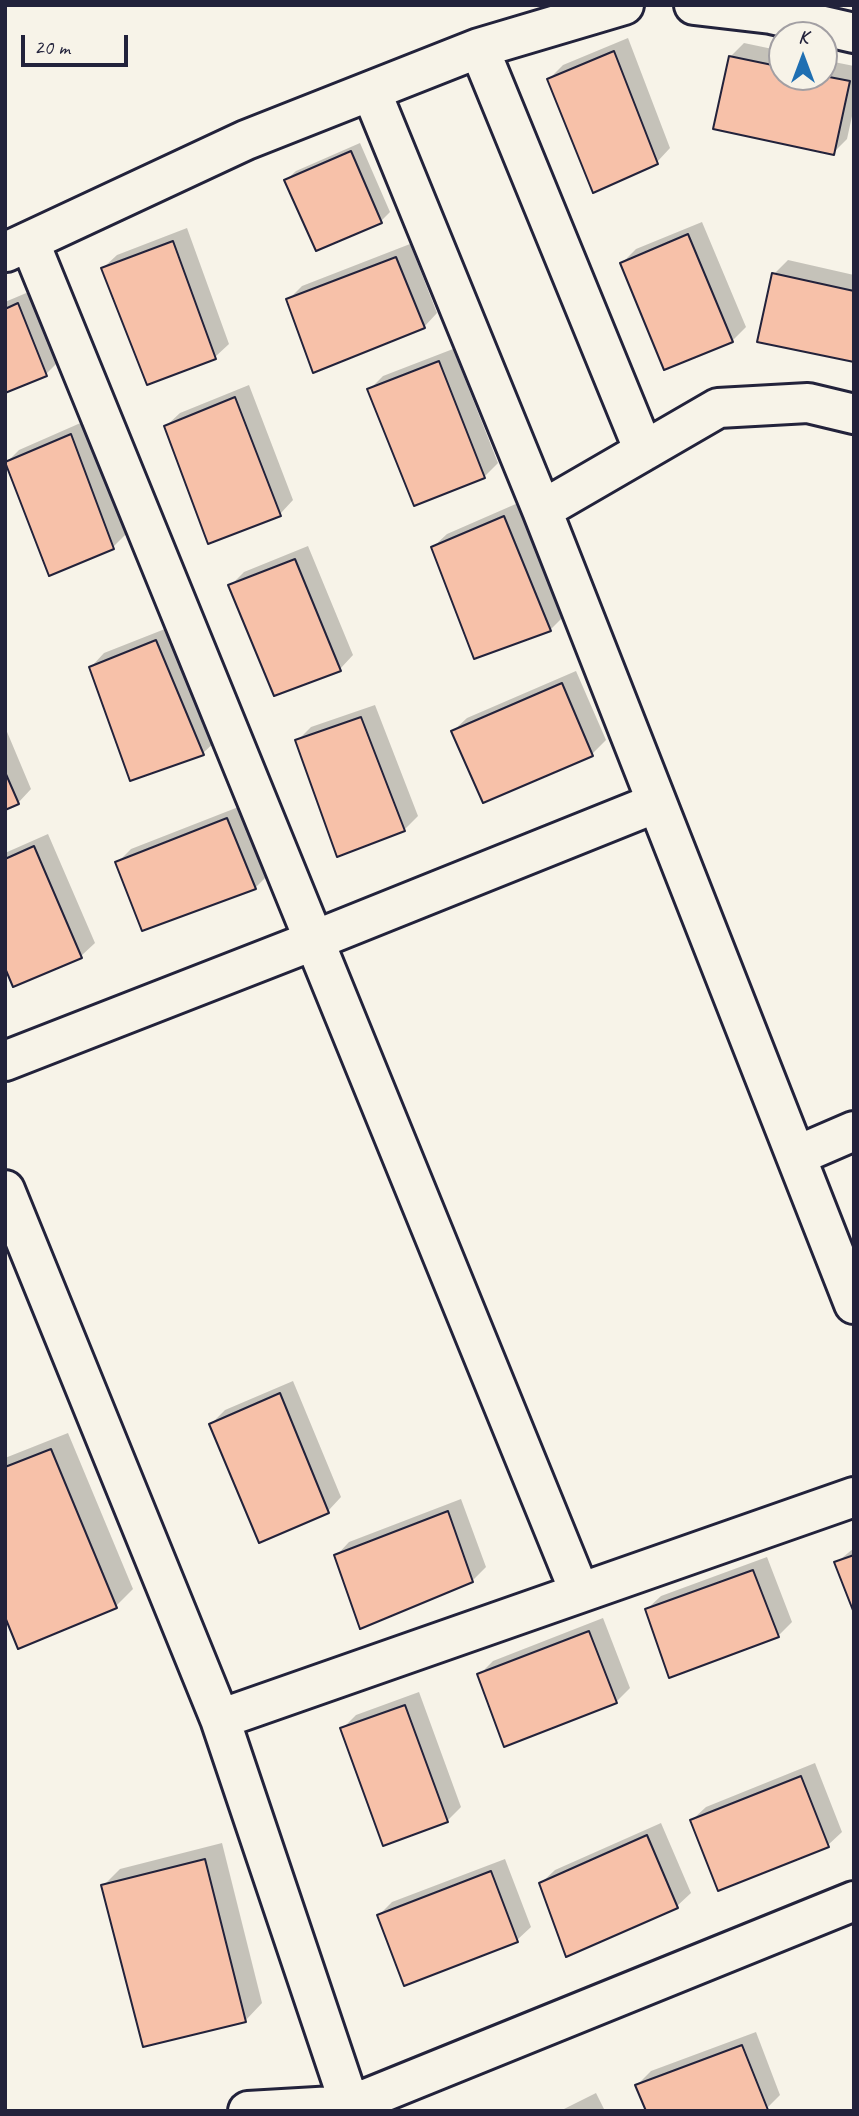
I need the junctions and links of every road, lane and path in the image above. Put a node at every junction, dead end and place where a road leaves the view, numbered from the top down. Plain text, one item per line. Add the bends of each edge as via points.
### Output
1 (624, 5) edge
2 (694, 5) edge
3 (854, 33) edge
4 (479, 48) junction
5 (371, 91) junction
6 (18, 248) edge
7 (854, 414) edge
8 (644, 451) junction
9 (542, 510) junction
10 (656, 803) junction
11 (315, 940) junction
12 (5, 1061) edge
13 (854, 1131) edge
14 (796, 1156) junction
15 (5, 1191) edge
16 (854, 1304) edge
17 (854, 1497) edge
18 (580, 1593) junction
19 (220, 1719) junction
20 (854, 1901) edge
21 (351, 2108) edge
22 (248, 2111) edge

1 - 4 street
2 - 3 street via 771,14
4 - 5 street
4 - 8 street
5 - 6 street via 246,140
5 - 9 street
6 - 11 street
7 - 8 street via 808,403 718,408
8 - 9 street
9 - 10 street
10 - 11 street
10 - 14 street
11 - 12 street
11 - 18 street
13 - 14 street
14 - 16 street
15 - 19 street
17 - 18 street
18 - 19 street
19 - 21 street
20 - 21 street
21 - 22 street

